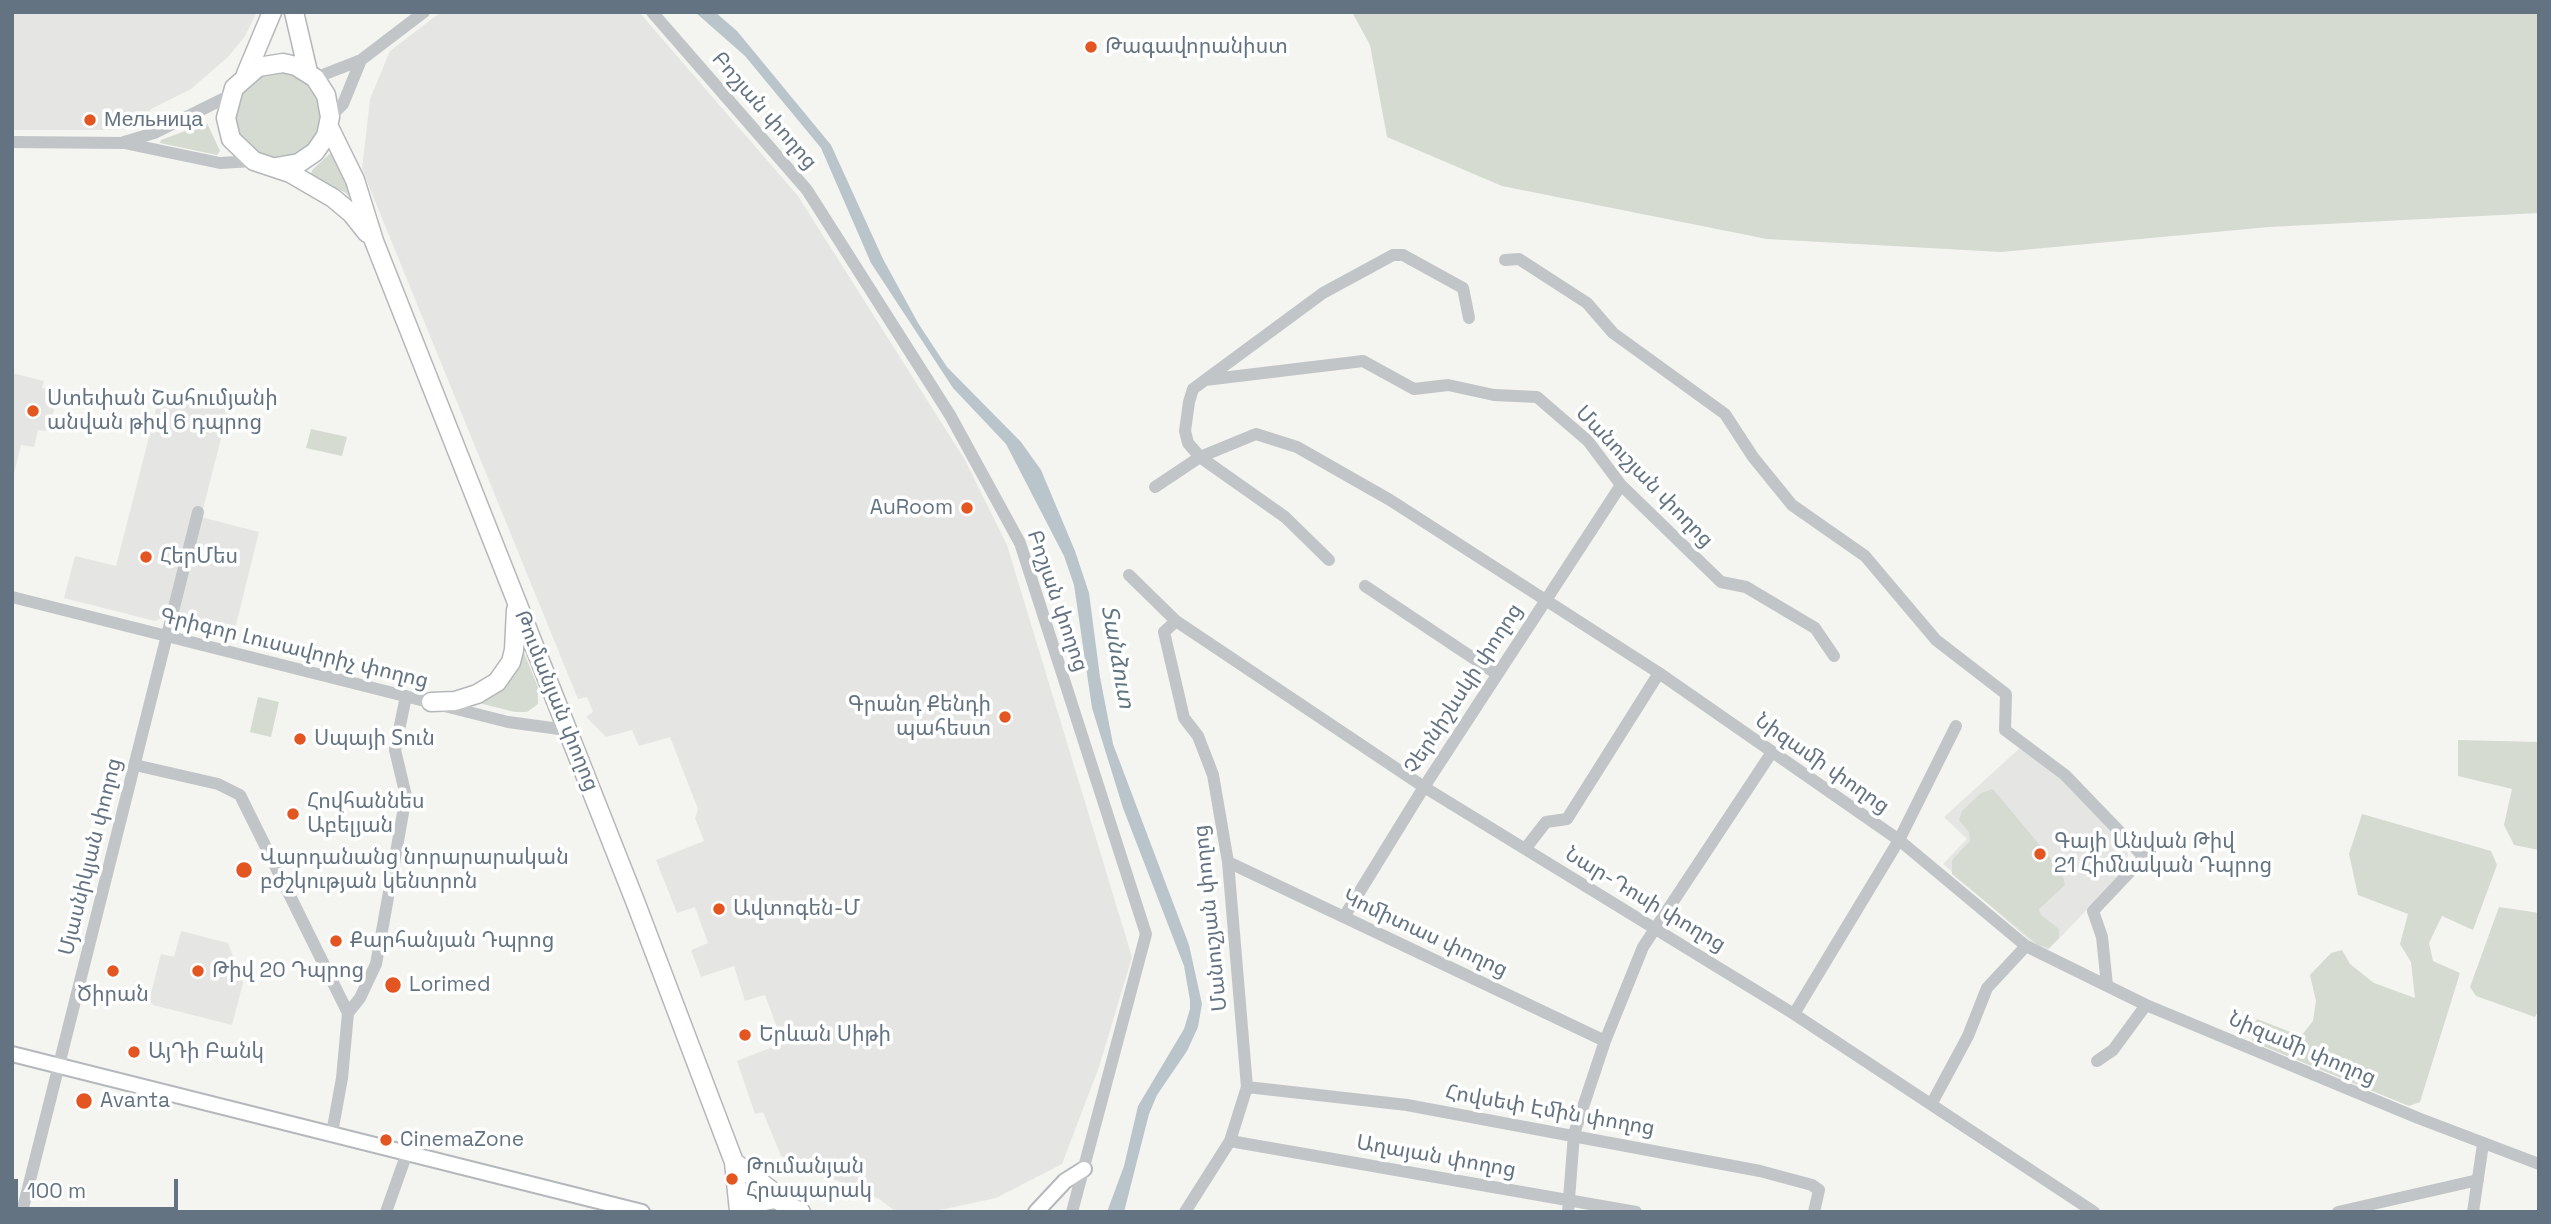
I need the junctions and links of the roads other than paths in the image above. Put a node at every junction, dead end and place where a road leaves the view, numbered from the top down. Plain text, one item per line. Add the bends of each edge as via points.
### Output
1 (272, 12) edge
2 (295, 12) edge
3 (425, 12) edge
4 (652, 12) edge
5 (362, 60) junction
6 (246, 74) junction
7 (311, 75) junction
8 (229, 96) junction
9 (330, 122) junction
10 (12, 142) edge
11 (124, 143) junction
12 (254, 161) junction
13 (276, 167) junction
14 (374, 241) junction
15 (1504, 260) dead end
16 (1469, 318) dead end
17 (1205, 380) junction
18 (1200, 457) junction
19 (1621, 485) junction
20 (1155, 488) dead end
21 (198, 512) dead end
22 (1329, 560) dead end
23 (1129, 575) dead end
24 (1365, 586) dead end
25 (12, 597) edge
26 (516, 600) junction
27 (1545, 601) junction
28 (1176, 621) junction
29 (167, 638) junction
30 (1834, 656) dead end
31 (1659, 673) junction
32 (1497, 674) junction
33 (406, 696) junction
34 (431, 702) junction
35 (1956, 726) dead end
36 (567, 730) junction
37 (1773, 752) junction
38 (135, 765) junction
39 (1424, 787) junction
40 (1899, 840) junction
41 (1525, 849) junction
42 (1228, 862) junction
43 (1345, 917) junction
44 (1655, 929) junction
45 (2026, 946) junction
46 (2107, 985) junction
47 (2146, 1005) junction
48 (348, 1013) junction
49 (1794, 1014) junction
50 (1605, 1041) junction
51 (12, 1054) edge
52 (2097, 1061) dead end
53 (59, 1065) junction
54 (1247, 1087) junction
55 (1932, 1102) junction
56 (332, 1133) junction
57 (1574, 1134) junction
58 (1230, 1140) junction
59 (2483, 1144) junction
60 (407, 1153) junction
61 (734, 1162) junction
62 (2539, 1164) edge
63 (1084, 1169) junction
64 (2478, 1180) junction
65 (1569, 1206) edge
66 (794, 1207) edge
67 (739, 1211) edge
68 (22, 1212) edge
69 (386, 1212) edge
70 (642, 1212) edge
71 (1036, 1212) edge
72 (1072, 1212) edge
73 (1185, 1212) edge
74 (1636, 1212) edge
75 (1814, 1212) edge
76 (2094, 1212) edge
77 (2338, 1212) edge
78 (2473, 1212) edge

1 - 6 highway
2 - 7 highway
3 - 5 street
4 - 63 street, Բոշյան փողոց via 807,190 950,415 1020,543 1146,934
5 - 7 street
5 - 9 street
6 - 7 highway via 284,63
6 - 8 highway
7 - 9 highway via 326,95
8 - 11 street
8 - 12 highway via 228,129 237,148
9 - 13 highway via 321,145 307,158
9 - 14 highway
10 - 11 street
11 - 12 street via 220,163
12 - 13 highway
13 - 14 highway via 332,198
14 - 26 highway, Թումանյան փողոց
15 - 46 street via 1519,259 1587,303 1613,333 1725,414 1792,505 1865,556 1936,640 2006,694 2005,730 2065,775 2144,857 2093,911 2102,937
16 - 17 street via 1463,288 1403,255 1393,255 1323,293
17 - 18 street via 1193,389 1185,418 1188,443
17 - 19 street, Մանուշյան փողոց via 1363,361 1414,389 1448,385 1494,395 1537,397 1588,441
18 - 20 street, Նիզամի փողոց
18 - 22 street via 1285,517
18 - 27 street, Նիզամի փողոց via 1256,434 1297,447 1390,500
19 - 27 street, Չերնիշևսկի փողոց
19 - 30 street, Մանուշյան փողոց via 1721,582 1746,587 1815,628
21 - 29 street, Մյասնիկյան փողոց
23 - 28 street
24 - 32 street
25 - 29 street, Գրիգոր Լուսավորիչ փողոց
26 - 34 highway via 514,650 504,674 477,694
26 - 36 highway, Թումանյան փողոց
27 - 31 street, Նիզամի փողոց
27 - 32 street, Չերնիշևսկի փողոց
28 - 39 street, Նար-Դոսի փողոց
28 - 42 street, Մանուշյան փողոց via 1164,632 1184,718 1198,736 1213,775
29 - 33 street, Գրիգոր Լուսավորիչ փողոց
29 - 38 street, Մյասնիկյան փողոց
31 - 37 street, Նիզամի փողոց
31 - 41 street via 1567,819 1546,822
32 - 39 street, Չերնիշևսկի փողոց
33 - 34 street, Գրիգոր Լուսավորիչ փողոց
33 - 48 street via 395,750 405,796 378,953 360,998
34 - 36 street, Գրիգոր Լուսավորիչ փողոց via 508,722
35 - 40 street
36 - 61 highway, Թումանյան փողոց
37 - 40 street, Նիզամի փողոց
37 - 44 street
38 - 48 street via 218,784 240,795
38 - 53 street, Մյասնիկյան փողոց
39 - 41 street, Նար-Դոսի փողոց
39 - 43 street, Չերնիշևսկի փողոց
40 - 45 street, Նիզամի փողոց
40 - 49 street
41 - 44 street, Նար-Դոսի փողոց
42 - 43 street, Կոմիտաս փողոց
42 - 54 street, Մանուշյան փողոց
43 - 50 street, Կոմիտաս փողոց
44 - 49 street, Նար-Դոսի փողոց
44 - 50 street via 1643,947
45 - 46 street, Նիզամի փողոց
45 - 55 street via 1987,988 1968,1037
46 - 47 street, Նիզամի փողոց
47 - 52 street via 2113,1050
47 - 59 street, Նիզամի փողոց
48 - 56 street
49 - 55 street, Նար-Դոսի փողոց
50 - 57 street
51 - 53 main road
53 - 56 main road
53 - 68 street, Մյասնիկյան փողոց
54 - 57 street, Հովսեփ Էմին փողոց via 1407,1105
54 - 58 street, Մանուշյան փողոց
55 - 76 street, Նար-Դոսի փողոց
56 - 60 main road
57 - 65 street
57 - 75 street, Հովսեփ Էմին փողոց via 1802,1181 1819,1191
58 - 65 street, Աղայան փողոց
58 - 73 street, Մանուշյան փողոց
59 - 62 street, Նիզամի փողոց
59 - 64 street
60 - 69 street
60 - 70 main road
61 - 66 highway
61 - 67 highway, Թումանյան փողոց
63 - 71 main road via 1065,1181
63 - 72 street, Բոշյան փողոց
64 - 77 street
64 - 78 street
65 - 74 street, Աղայան փողոց
66 - 67 highway via 762,1199

